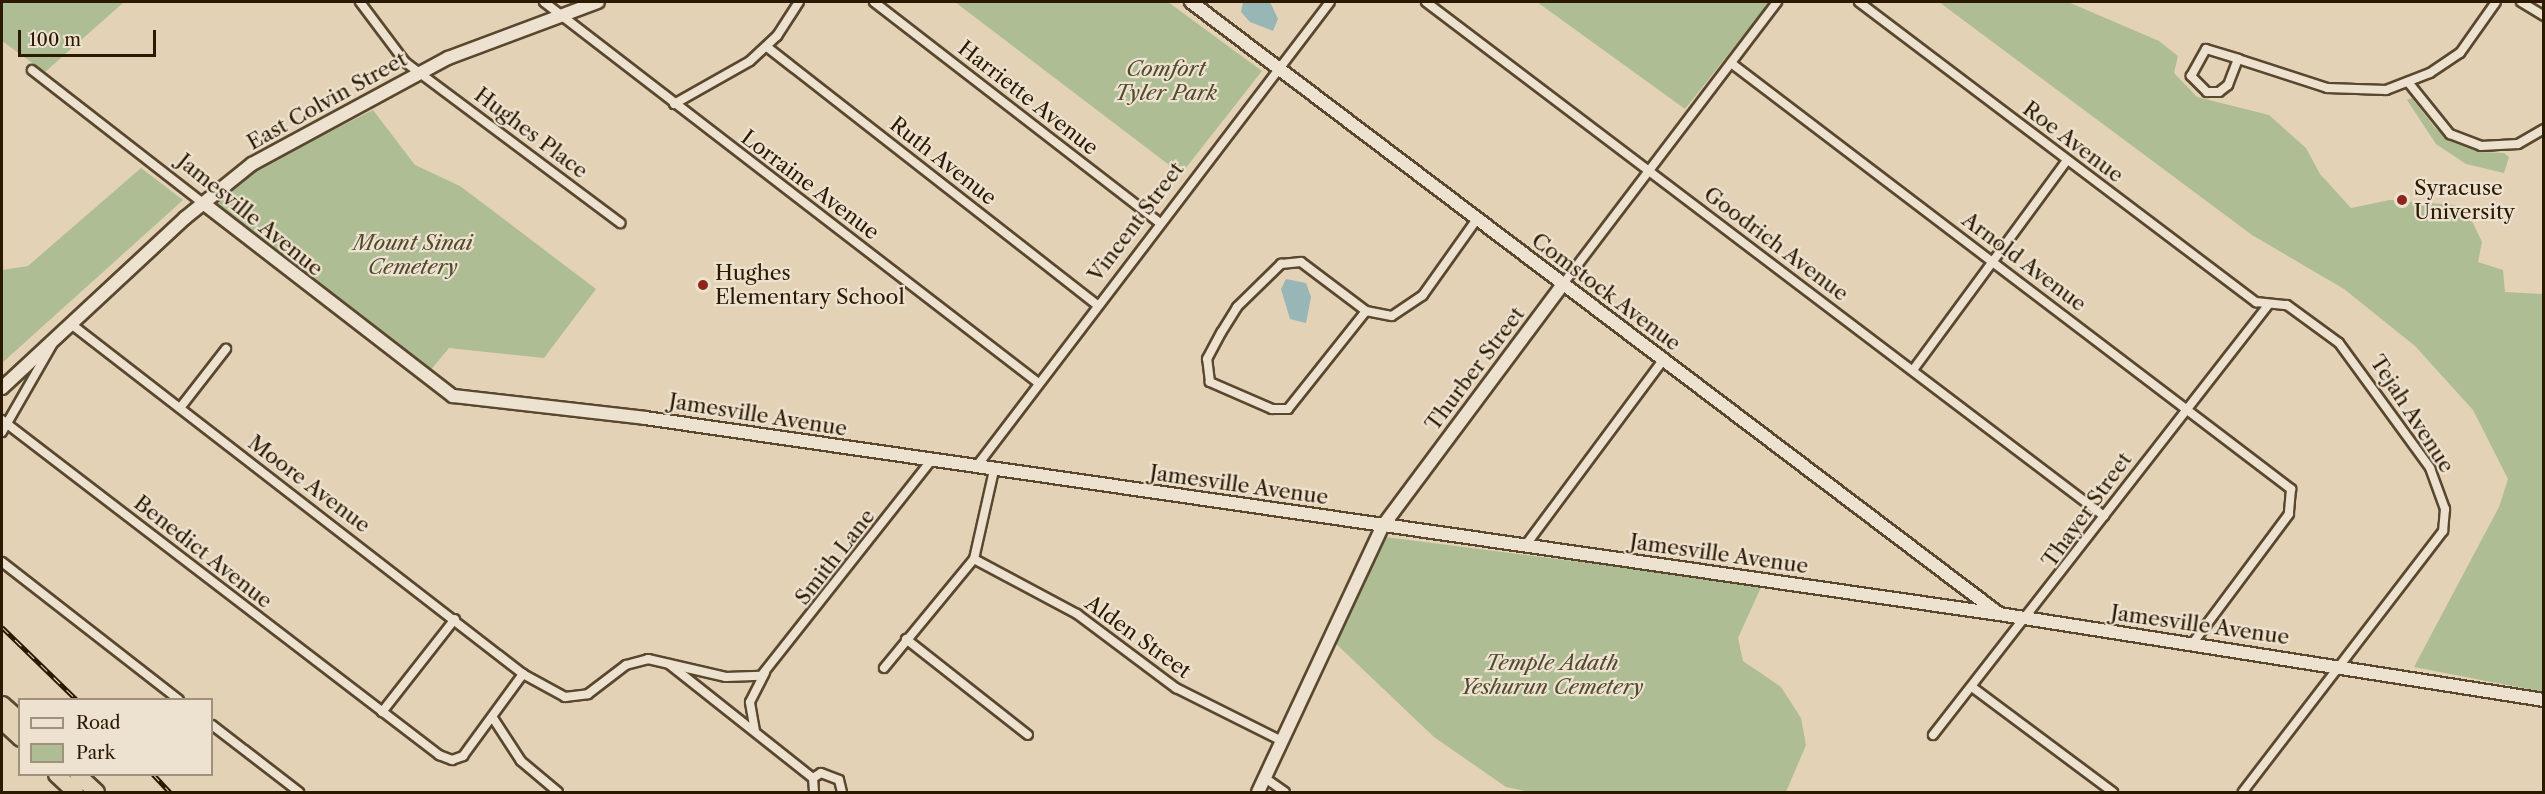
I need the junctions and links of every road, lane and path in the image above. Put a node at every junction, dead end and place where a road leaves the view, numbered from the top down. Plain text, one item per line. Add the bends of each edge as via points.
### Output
1 (360, 2) edge
2 (544, 2) edge
3 (598, 2) edge
4 (799, 2) edge
5 (874, 2) edge
6 (1330, 2) edge
7 (1426, 2) edge
8 (1777, 2) edge
9 (1859, 2) edge
10 (2496, 2) edge
11 (2521, 2) edge
12 (1196, 3) edge
13 (561, 15) junction
14 (2544, 16) edge
15 (767, 47) junction
16 (2238, 59) junction
17 (1731, 63) junction
18 (1278, 68) junction
19 (32, 70) dead end
20 (420, 72) junction
21 (2408, 82) junction
22 (674, 104) junction
23 (2544, 129) edge
24 (2067, 160) junction
25 (1649, 171) junction
26 (203, 203) junction
27 (1478, 219) junction
28 (620, 223) dead end
29 (1160, 223) junction
30 (1993, 260) junction
31 (1563, 284) junction
32 (1096, 304) junction
33 (2269, 304) junction
34 (1366, 311) junction
35 (71, 324) junction
36 (55, 338) junction
37 (226, 349) dead end
38 (1663, 360) junction
39 (1913, 370) junction
40 (1037, 382) junction
41 (2, 388) edge
42 (180, 408) junction
43 (2185, 409) junction
44 (4, 422) edge
45 (2, 432) edge
46 (931, 461) junction
47 (976, 467) junction
48 (994, 470) junction
49 (2104, 516) junction
50 (1382, 527) junction
51 (1525, 546) junction
52 (975, 558) junction
53 (2, 562) edge
54 (1999, 614) junction
55 (455, 619) junction
56 (2027, 619) junction
57 (906, 639) junction
58 (2192, 644) junction
59 (666, 662) junction
60 (2339, 666) junction
61 (884, 668) dead end
62 (766, 673) junction
63 (523, 674) junction
64 (1972, 687) junction
65 (178, 698) edge
66 (2544, 700) edge
67 (2, 704) edge
68 (382, 712) junction
69 (18, 718) edge
70 (494, 718) junction
71 (2, 721) edge
72 (213, 725) edge
73 (755, 731) junction
74 (1028, 735) dead end
75 (1933, 735) dead end
76 (18, 736) edge
77 (1282, 741) junction
78 (59, 776) edge
79 (813, 778) junction
80 (1265, 778) junction
81 (74, 787) edge
82 (96, 792) edge
83 (299, 792) edge
84 (558, 792) edge
85 (814, 792) edge
86 (842, 792) edge
87 (1258, 792) edge
88 (1285, 792) edge
89 (2113, 792) edge
90 (2243, 792) edge

1 - 20 street, Hughes Place via 405,62
2 - 13 street, Lorraine Avenue
3 - 13 street, East Colvin Street
4 - 15 street
5 - 29 street, Harriette Avenue
6 - 18 street, Vincent Street
7 - 25 street, Goodrich Avenue
8 - 17 street, Thurber Street
9 - 24 street, Roe Avenue
10 - 21 street via 2460,53
11 - 14 street
12 - 18 street, Comstock Avenue
13 - 20 street, East Colvin Street
13 - 22 street, Lorraine Avenue
15 - 22 street
15 - 32 street, Ruth Avenue
16 - 16 street via 2206,49 2191,76 2207,92 2219,92 2228,85
16 - 21 street via 2347,92 2379,91
17 - 25 street, Thurber Street
17 - 30 street, Arnold Avenue
18 - 27 street, Comstock Avenue
18 - 29 street, Vincent Street
19 - 26 street, Jamesville Avenue
20 - 26 street, East Colvin Street via 282,145
20 - 28 street, Hughes Place
21 - 23 street via 2450,134 2481,146 2518,144
22 - 40 street, Lorraine Avenue
24 - 30 street
24 - 33 street, Roe Avenue via 2256,302
25 - 31 street, Thurber Street
25 - 39 street, Goodrich Avenue
26 - 35 street, East Colvin Street
26 - 46 street, Jamesville Avenue via 453,396 645,418
27 - 31 street, Comstock Avenue
27 - 34 street via 1423,295 1404,311 1392,316
29 - 32 street, Vincent Street
30 - 39 street
30 - 43 street, Arnold Avenue
31 - 38 street, Comstock Avenue
31 - 50 street, Thurber Street
32 - 40 street, Vincent Street
33 - 43 street, Thayer Street
33 - 60 street, Tejah Avenue via 2287,305 2350,354 2430,468 2445,509 2443,531 2429,553
34 - 34 street via 1301,262 1281,264 1249,294 1221,333 1207,359 1210,382 1272,409 1288,409
35 - 36 street, East Colvin Street
35 - 42 street, Moore Avenue
36 - 41 street, East Colvin Street
36 - 44 street, East Colvin Street
37 - 42 street
38 - 51 street
38 - 54 street, Comstock Avenue
39 - 49 street, Goodrich Avenue
40 - 47 street, Vincent Street
42 - 55 street, Moore Avenue
43 - 49 street, Thayer Street
43 - 58 street, Arnold Avenue via 2293,492 2289,513
44 - 45 street, East Colvin Street
44 - 68 street, Benedict Avenue
46 - 47 street, Jamesville Avenue
46 - 62 street, Smith Lane
47 - 48 street, Jamesville Avenue
48 - 50 street, Jamesville Avenue
48 - 52 street
49 - 56 street, Thayer Street
50 - 51 street, Jamesville Avenue
50 - 77 street, Thurber Street
51 - 54 street, Jamesville Avenue
52 - 57 street
52 - 77 street, Alden Street via 1077,614 1176,688
53 - 65 street
54 - 56 street, Jamesville Avenue
55 - 63 street, Moore Avenue
55 - 68 street
56 - 58 street, Jamesville Avenue
56 - 64 street, Thayer Street
57 - 61 street
57 - 74 street
58 - 60 street, Jamesville Avenue
59 - 62 street via 726,677
59 - 63 street via 632,662 578,696 552,693
59 - 73 street
60 - 66 street, Jamesville Avenue
60 - 90 street, Tejah Avenue
62 - 73 street, Smith Lane via 750,702
63 - 70 street
64 - 75 street, Thayer Street
64 - 89 street
67 - 69 highway
68 - 70 street, Benedict Avenue via 452,760 463,756
70 - 84 street via 521,761
71 - 76 highway
72 - 83 street
73 - 79 street
77 - 80 street, Thurber Street
78 - 81 highway
79 - 85 street
79 - 86 street via 832,774
80 - 87 street, Thurber Street
80 - 88 street
81 - 82 highway

